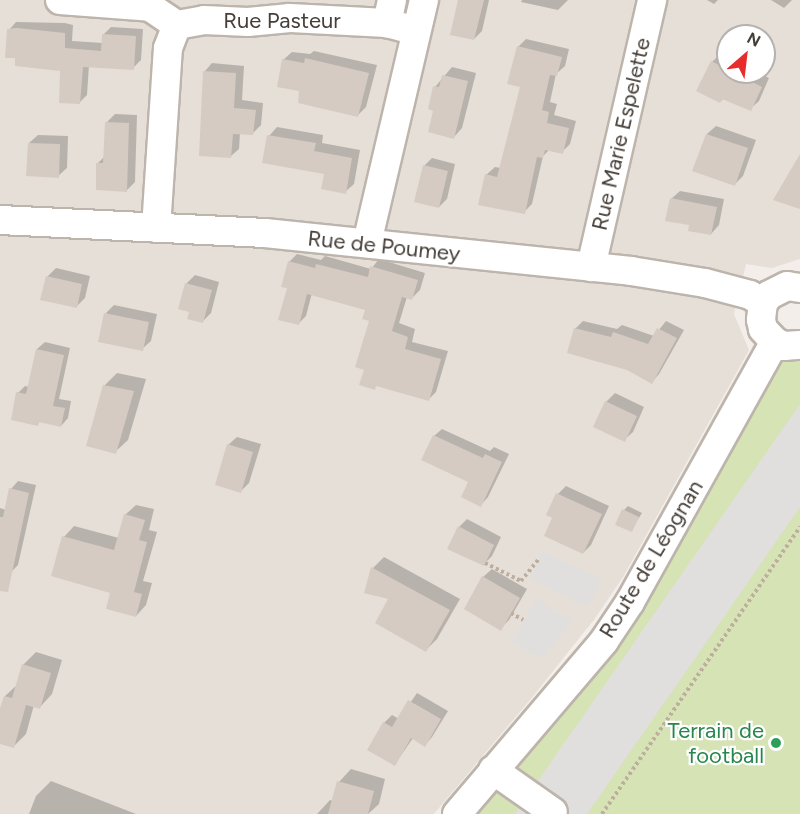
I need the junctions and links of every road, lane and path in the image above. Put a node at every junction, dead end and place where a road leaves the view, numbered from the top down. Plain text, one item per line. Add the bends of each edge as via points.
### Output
1 (60, 0) edge
2 (424, 0) edge
3 (652, 0) edge
4 (389, 11) edge
5 (177, 25) junction
6 (416, 30) junction
7 (0, 220) edge
8 (156, 228) junction
9 (367, 243) junction
10 (591, 267) junction
11 (800, 288) edge
12 (763, 303) junction
13 (787, 343) edge
14 (800, 527) edge
15 (539, 559) dead end
16 (485, 563) dead end
17 (511, 614) dead end
18 (524, 620) dead end
19 (493, 770) junction
20 (553, 812) dead end
21 (457, 814) edge
22 (602, 814) edge

1 - 5 street via 150,7
2 - 6 street
3 - 10 street, Rue Marie Espelette
4 - 5 street, Rue Pasteur via 248,22 204,20
4 - 6 street, Rue Pasteur
5 - 8 street via 168,48
6 - 9 street
7 - 8 street, Rue de Poumey
8 - 9 street, Rue de Poumey
9 - 10 street, Rue de Poumey
10 - 12 street, Rue de Poumey via 705,283 750,295
11 - 12 street via 777,289
12 - 13 street via 760,320 768,336
13 - 19 street, Route de Léognan via 604,641
14 - 22 path
15 - 16 path via 521,581
17 - 18 path
19 - 20 street
19 - 21 street, Route de Léognan

